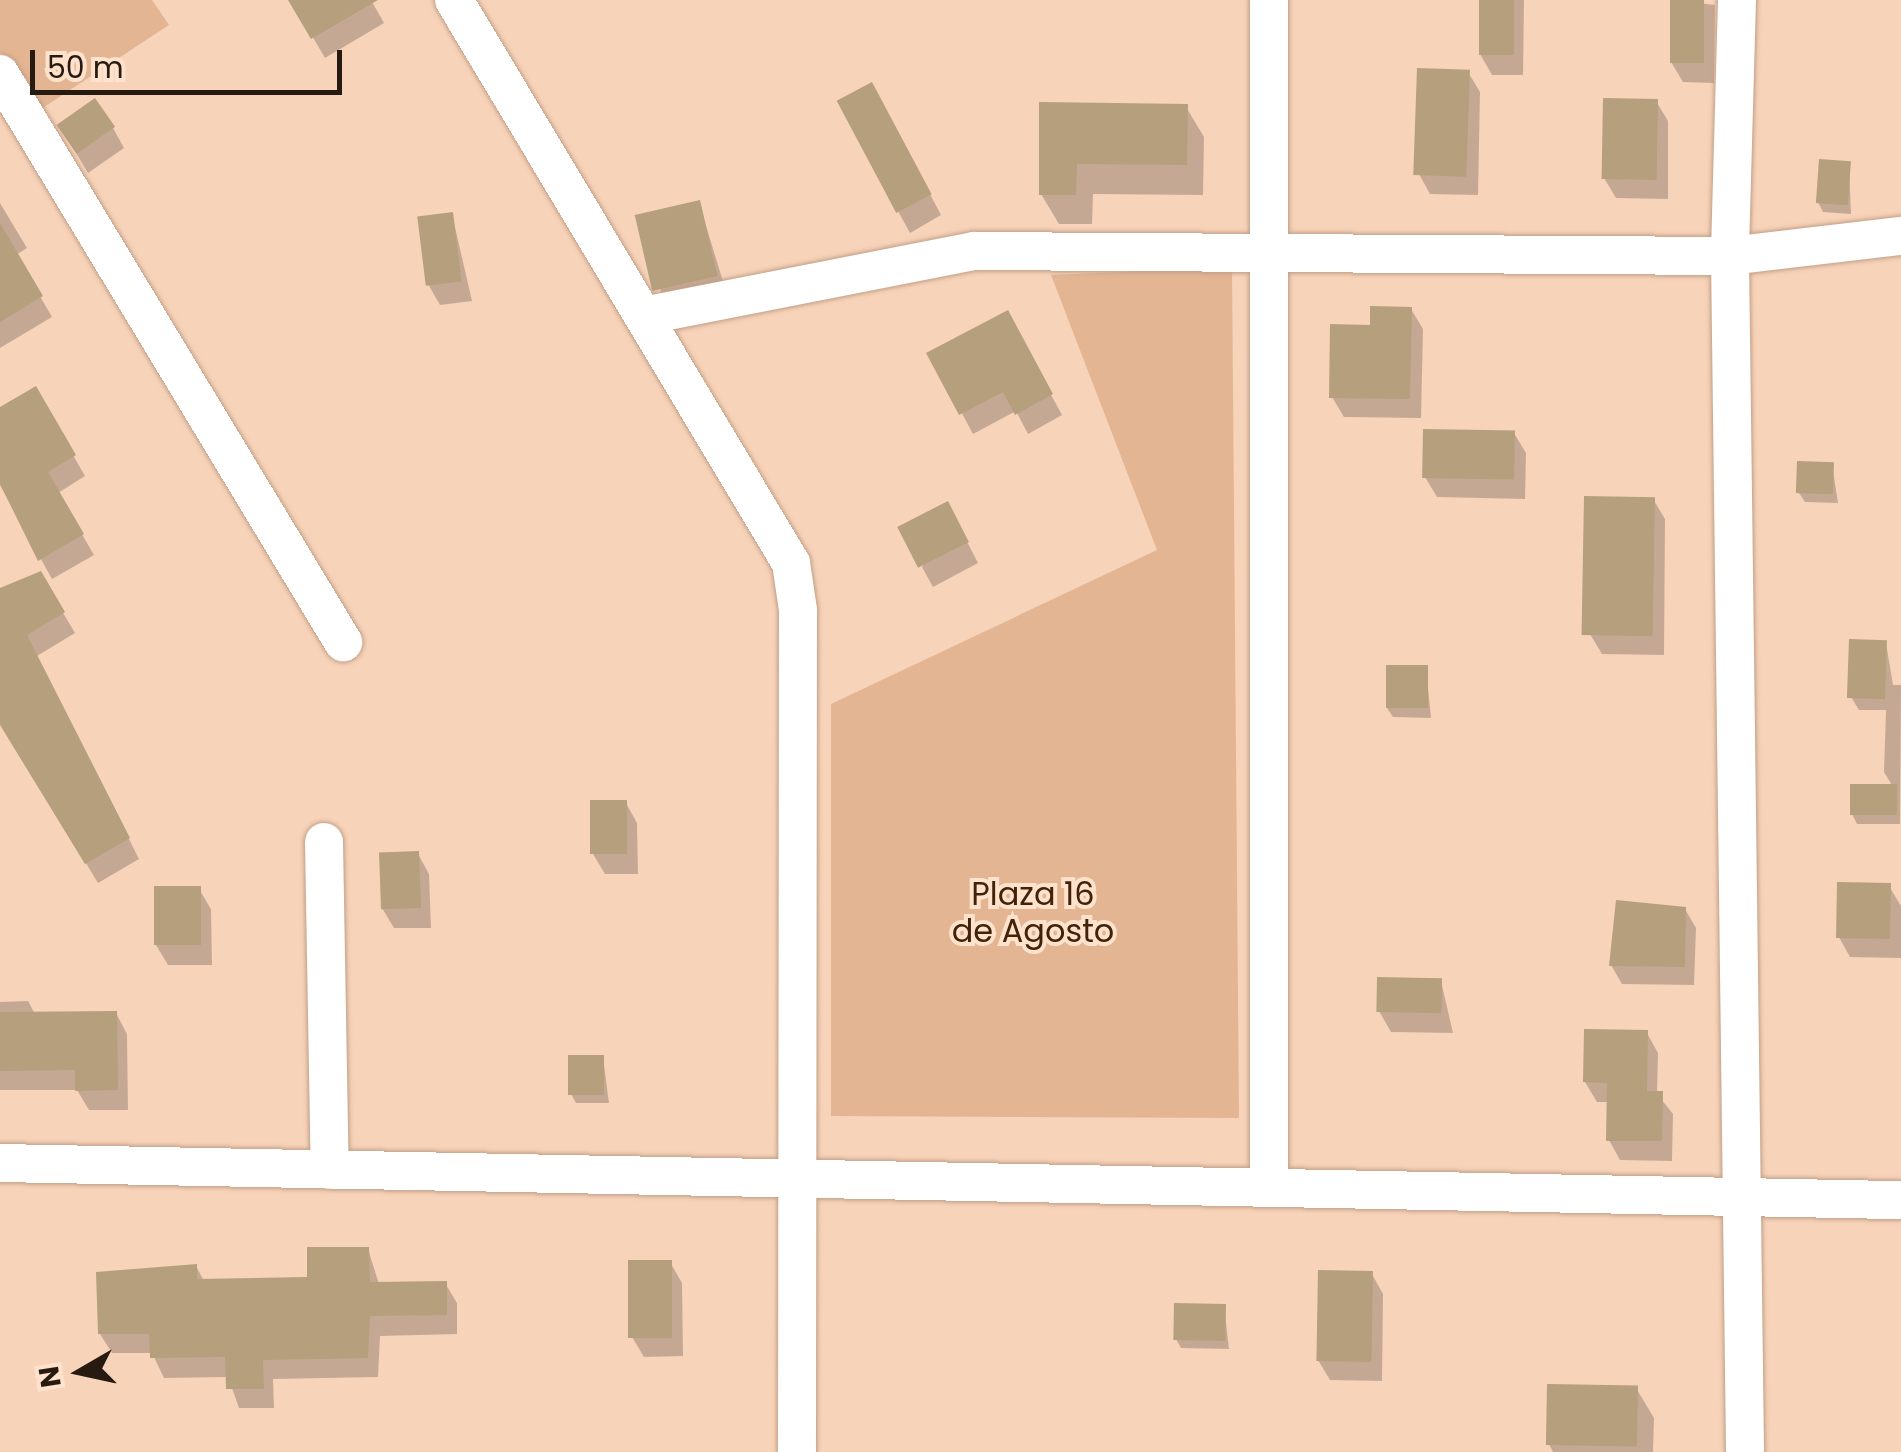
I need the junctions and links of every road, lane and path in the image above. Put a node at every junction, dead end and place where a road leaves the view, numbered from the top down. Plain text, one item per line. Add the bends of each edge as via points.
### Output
1 (454, 0) edge
2 (1269, 0) edge
3 (1737, 0) edge
4 (0, 74) edge
5 (1901, 236) edge
6 (1267, 248) junction
7 (1730, 256) junction
8 (648, 315) junction
9 (342, 642) dead end
10 (324, 842) dead end
11 (0, 1163) edge
12 (330, 1170) junction
13 (796, 1172) junction
14 (1269, 1186) junction
15 (1740, 1197) junction
16 (1901, 1200) edge
17 (797, 1452) edge
18 (1745, 1452) edge

1 - 8 street
2 - 6 street
3 - 7 street
4 - 9 street
5 - 7 street
6 - 7 street
6 - 8 street via 974,251
6 - 14 street
7 - 15 street
8 - 13 street via 791,563
10 - 12 street
11 - 12 street
12 - 13 street
13 - 14 street
13 - 17 street
14 - 15 street
15 - 16 street
15 - 18 street

